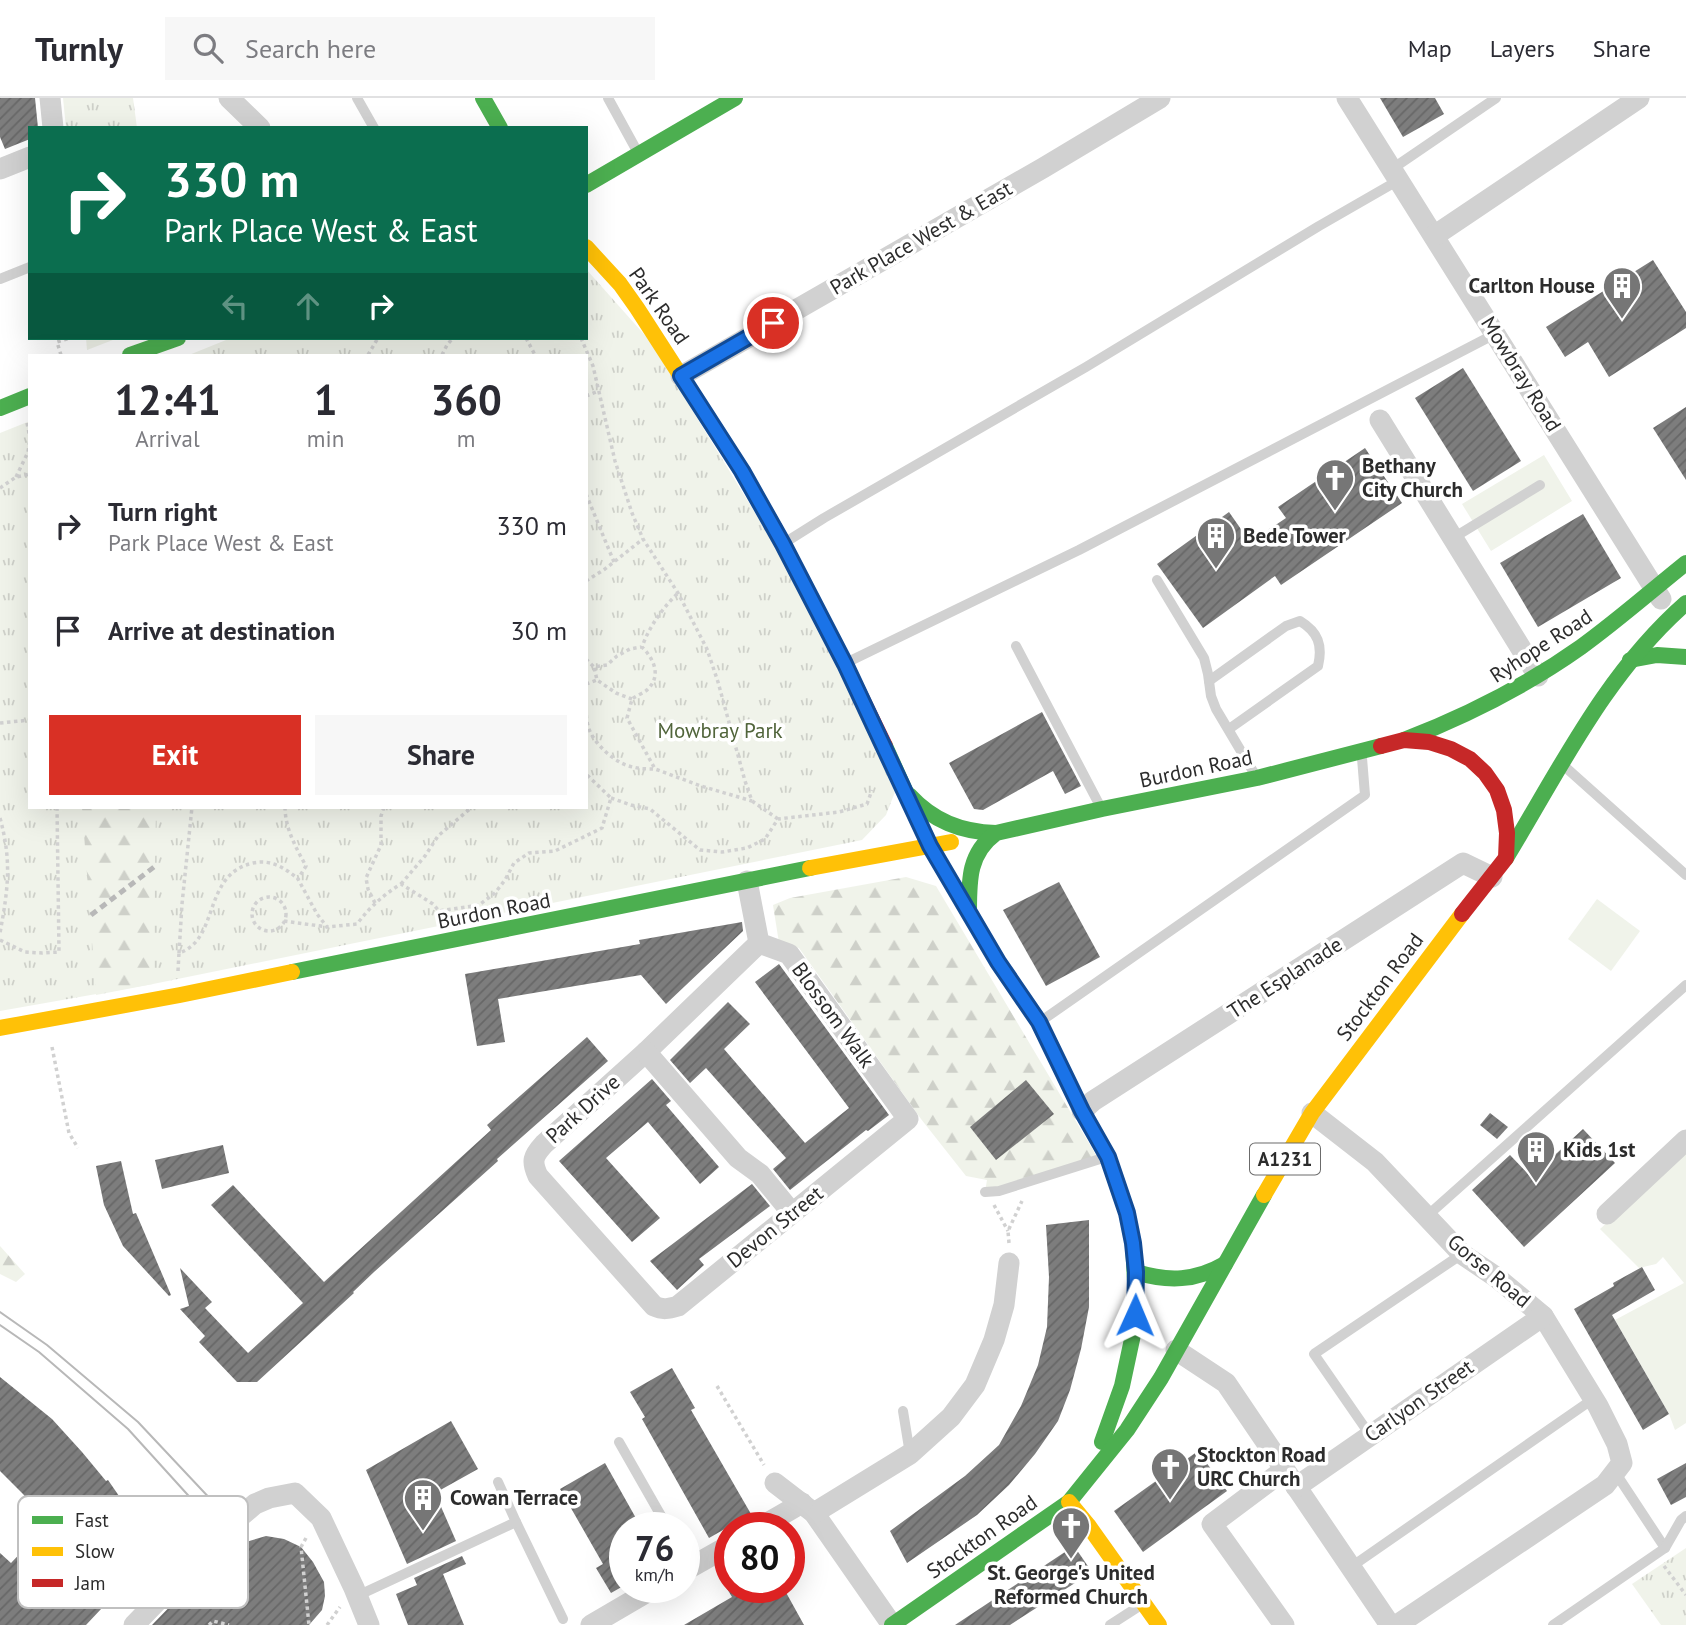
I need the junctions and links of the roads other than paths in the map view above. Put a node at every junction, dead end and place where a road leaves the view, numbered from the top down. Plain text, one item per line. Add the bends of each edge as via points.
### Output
1 (50, 98) edge
2 (229, 98) edge
3 (357, 98) edge
4 (483, 98) edge
5 (608, 98) edge
6 (735, 98) edge
7 (1160, 98) edge
8 (1348, 98) edge
9 (1496, 98) edge
10 (1639, 98) edge
11 (53, 126) edge
12 (258, 126) edge
13 (373, 126) edge
14 (499, 126) edge
15 (639, 154) junction
16 (28, 158) edge
17 (0, 169) edge
18 (1395, 174) junction
19 (588, 184) edge
20 (1434, 236) junction
21 (588, 249) edge
22 (28, 268) edge
23 (0, 279) edge
24 (1495, 334) junction
25 (172, 340) edge
26 (136, 353) edge
27 (681, 376) junction
28 (28, 397) edge
29 (0, 408) edge
30 (1380, 420) dead end
31 (1540, 485) dead end
32 (1452, 538) junction
33 (783, 544) junction
34 (1686, 563) edge
35 (1157, 580) dead end
36 (1654, 588) junction
37 (1679, 615) edge
38 (1016, 646) dead end
39 (1686, 657) edge
40 (1630, 660) junction
41 (845, 664) junction
42 (1538, 676) junction
43 (1209, 681) junction
44 (1228, 729) junction
45 (1404, 740) junction
46 (1361, 752) junction
47 (1562, 764) junction
48 (1257, 778) junction
49 (903, 788) junction
50 (1102, 809) junction
51 (996, 833) junction
52 (930, 846) junction
53 (875, 855) junction
54 (1506, 858) junction
55 (1686, 875) edge
56 (1492, 877) junction
57 (747, 881) junction
58 (969, 910) junction
59 (759, 943) junction
60 (1686, 985) edge
61 (1039, 1022) junction
62 (0, 1028) edge
63 (646, 1052) junction
64 (1082, 1111) junction
65 (1312, 1113) junction
66 (908, 1119) joint
67 (1686, 1140) edge
68 (1108, 1157) junction
69 (985, 1192) road end
70 (792, 1213) junction
71 (1607, 1214) dead end
72 (1427, 1216) junction
73 (1462, 1254) junction
74 (1009, 1263) road end
75 (1225, 1264) junction
76 (1136, 1272) junction
77 (640, 1291) joint
78 (1543, 1316) junction
79 (1176, 1350) junction
80 (1593, 1399) junction
81 (903, 1411) dead end
82 (1113, 1412) joint
83 (1370, 1435) junction
84 (620, 1442) dead end
85 (910, 1454) junction
86 (1619, 1468) junction
87 (1090, 1477) junction
88 (1290, 1478) junction
89 (498, 1482) dead end
90 (775, 1483) road end
91 (1069, 1502) junction
92 (808, 1508) junction
93 (248, 1510) edge
94 (659, 1512) edge
95 (798, 1512) edge
96 (1686, 1516) edge
97 (516, 1522) junction
98 (1660, 1551) junction
99 (1351, 1567) junction
100 (357, 1596) junction
101 (629, 1603) edge
102 (1143, 1603) junction
103 (151, 1608) edge
104 (563, 1619) dead end
105 (134, 1625) edge
106 (369, 1625) edge
107 (591, 1625) edge
108 (892, 1625) edge
109 (1110, 1625) edge
110 (1159, 1625) edge
111 (1284, 1625) edge
112 (1390, 1625) edge
113 (1397, 1625) edge
114 (1553, 1625) edge

1 - 11 street
2 - 12 street
3 - 13 lane
4 - 14 main road
5 - 15 lane
6 - 15 main road
7 - 27 street, Park Place West & East
8 - 18 street, Mowbray Road
9 - 18 lane
10 - 20 street
15 - 19 main road
16 - 17 street
18 - 20 street, Mowbray Road
18 - 33 lane via 1319,226
20 - 24 street, Mowbray Road
21 - 27 main road, Park Road / A1231 via 620,284
22 - 23 lane
24 - 36 street, Mowbray Road
24 - 41 lane via 1079,550
25 - 26 main road
27 - 33 main road, Park Road / A1231
28 - 29 main road
30 - 32 street
31 - 32 lane
32 - 42 street
33 - 41 main road, Park Road / A1231
34 - 36 main road, Ryhope Road
35 - 43 lane via 1204,658
36 - 37 street, Mowbray Road
36 - 42 main road, Ryhope Road via 1581,648
37 - 40 main road
38 - 50 lane
39 - 40 main road via 1657,654
40 - 47 main road, Stockton Road
41 - 49 main road, Park Road / A1231
42 - 45 main road, Ryhope Road via 1451,723
43 - 44 lane via 1216,709
43 - 44 lane via 1286,626 1300,621 1313,629 1321,652 1318,666
44 - 48 lane
45 - 46 main road, Burdon Road / A1231
45 - 54 main road, A1231 via 1455,750 1483,771 1505,812
46 - 48 main road, Burdon Road / A1231
46 - 61 lane via 1365,795
47 - 54 main road, Stockton Road
47 - 55 lane
48 - 50 main road, Burdon Road / A1231
49 - 51 main road, A1231 via 922,809 950,825
49 - 52 main road, Park Road / A1231
50 - 51 main road, Burdon Road / A1231
51 - 52 main road, Burdon Road
51 - 58 main road via 976,856
52 - 53 main road, Burdon Road
52 - 58 main road, Park Road / A1231
53 - 57 main road, Burdon Road
53 - 58 main road, Park Road via 924,868 951,888
54 - 56 main road, Stockton Road / A1231
56 - 64 street, The Esplanade via 1463,863
56 - 65 main road, Stockton Road / A1231
57 - 59 street
57 - 62 main road, Burdon Road
58 - 61 main road, Park Road / A1231
59 - 63 street, Park Drive
59 - 66 street, Blossom Walk via 789,954
60 - 72 lane
61 - 64 main road, Park Road / A1231
63 - 70 street via 737,1158 760,1174
63 - 77 street, Park Drive via 544,1144 533,1165
64 - 68 main road, Park Road / A1231
65 - 72 street, Gorse Road via 1376,1162
65 - 75 main road, Stockton Road / A1231
66 - 70 street, Devon Street
67 - 71 street
68 - 69 lane
68 - 76 main road, Park Road / A1231 via 1127,1213
70 - 77 street, Devon Street via 678,1306 660,1309
72 - 73 street, Gorse Road
73 - 78 street, Gorse Road
73 - 83 lane via 1314,1354
74 - 85 street via 1004,1305 975,1385 951,1417
75 - 76 main road via 1183,1279 1158,1279
75 - 79 main road, Stockton Road / A1231
76 - 82 main road, Park Road / A1231 via 1134,1329
78 - 80 street, Gorse Road
78 - 83 street, Carlyon Street
79 - 87 main road, Stockton Road / A1231 via 1127,1430
79 - 88 street via 1226,1382
80 - 86 street, Gorse Road via 1618,1444
80 - 99 lane
81 - 85 lane
82 - 87 main road, Stockton Road / A1231
83 - 88 street, Carlyon Street
84 - 94 lane
85 - 92 street
86 - 98 lane
86 - 113 street via 1605,1485
87 - 91 main road, Stockton Road / A1231
88 - 99 street
88 - 111 street, Carlyon Street via 1212,1524
89 - 97 lane
90 - 92 street
91 - 102 main road
91 - 108 main road, Stockton Road / A1231
92 - 95 street
92 - 108 street
93 - 100 street via 270,1498 295,1493 321,1518
96 - 98 lane
97 - 100 lane
97 - 104 lane
98 - 114 lane
99 - 112 street
100 - 106 street
101 - 107 street
102 - 109 lane
102 - 110 main road
103 - 105 street

